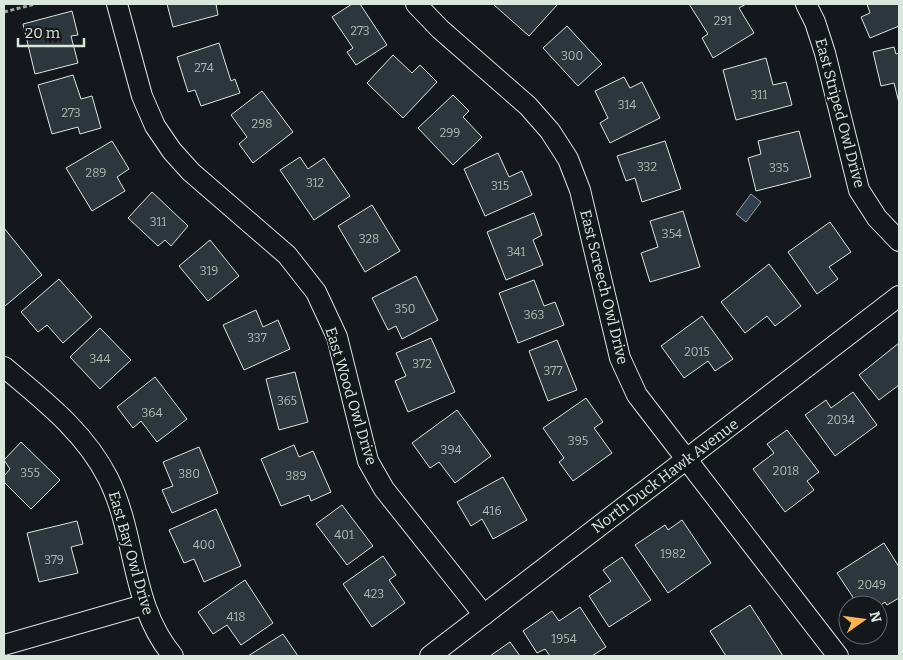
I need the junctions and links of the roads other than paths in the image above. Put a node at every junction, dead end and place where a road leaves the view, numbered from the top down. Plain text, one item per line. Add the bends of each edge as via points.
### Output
1 (117, 4) edge
2 (416, 4) edge
3 (806, 4) edge
4 (899, 241) edge
5 (899, 296) edge
6 (4, 367) edge
7 (687, 460) junction
8 (143, 605) junction
9 (484, 615) junction
10 (4, 645) edge
11 (173, 656) edge
12 (430, 656) edge
13 (838, 656) edge

1 - 9 street, East Wood Owl Drive via 142,96 156,126 191,172 287,255 316,292 337,337 368,462 384,489
2 - 7 street, East Screech Owl Drive via 528,106 550,131 568,160 580,190 620,358 637,395
3 - 4 street, East Striped Owl Drive via 825,53 859,190 877,218
5 - 7 street, North Duck Hawk Avenue
6 - 8 street, East Bay Owl Drive via 65,420 93,452 108,479 122,517
7 - 9 street, North Duck Hawk Avenue
7 - 13 street, East Screech Owl Drive
8 - 10 street
8 - 11 street, East Bay Owl Drive via 161,642
9 - 12 street, North Duck Hawk Avenue

